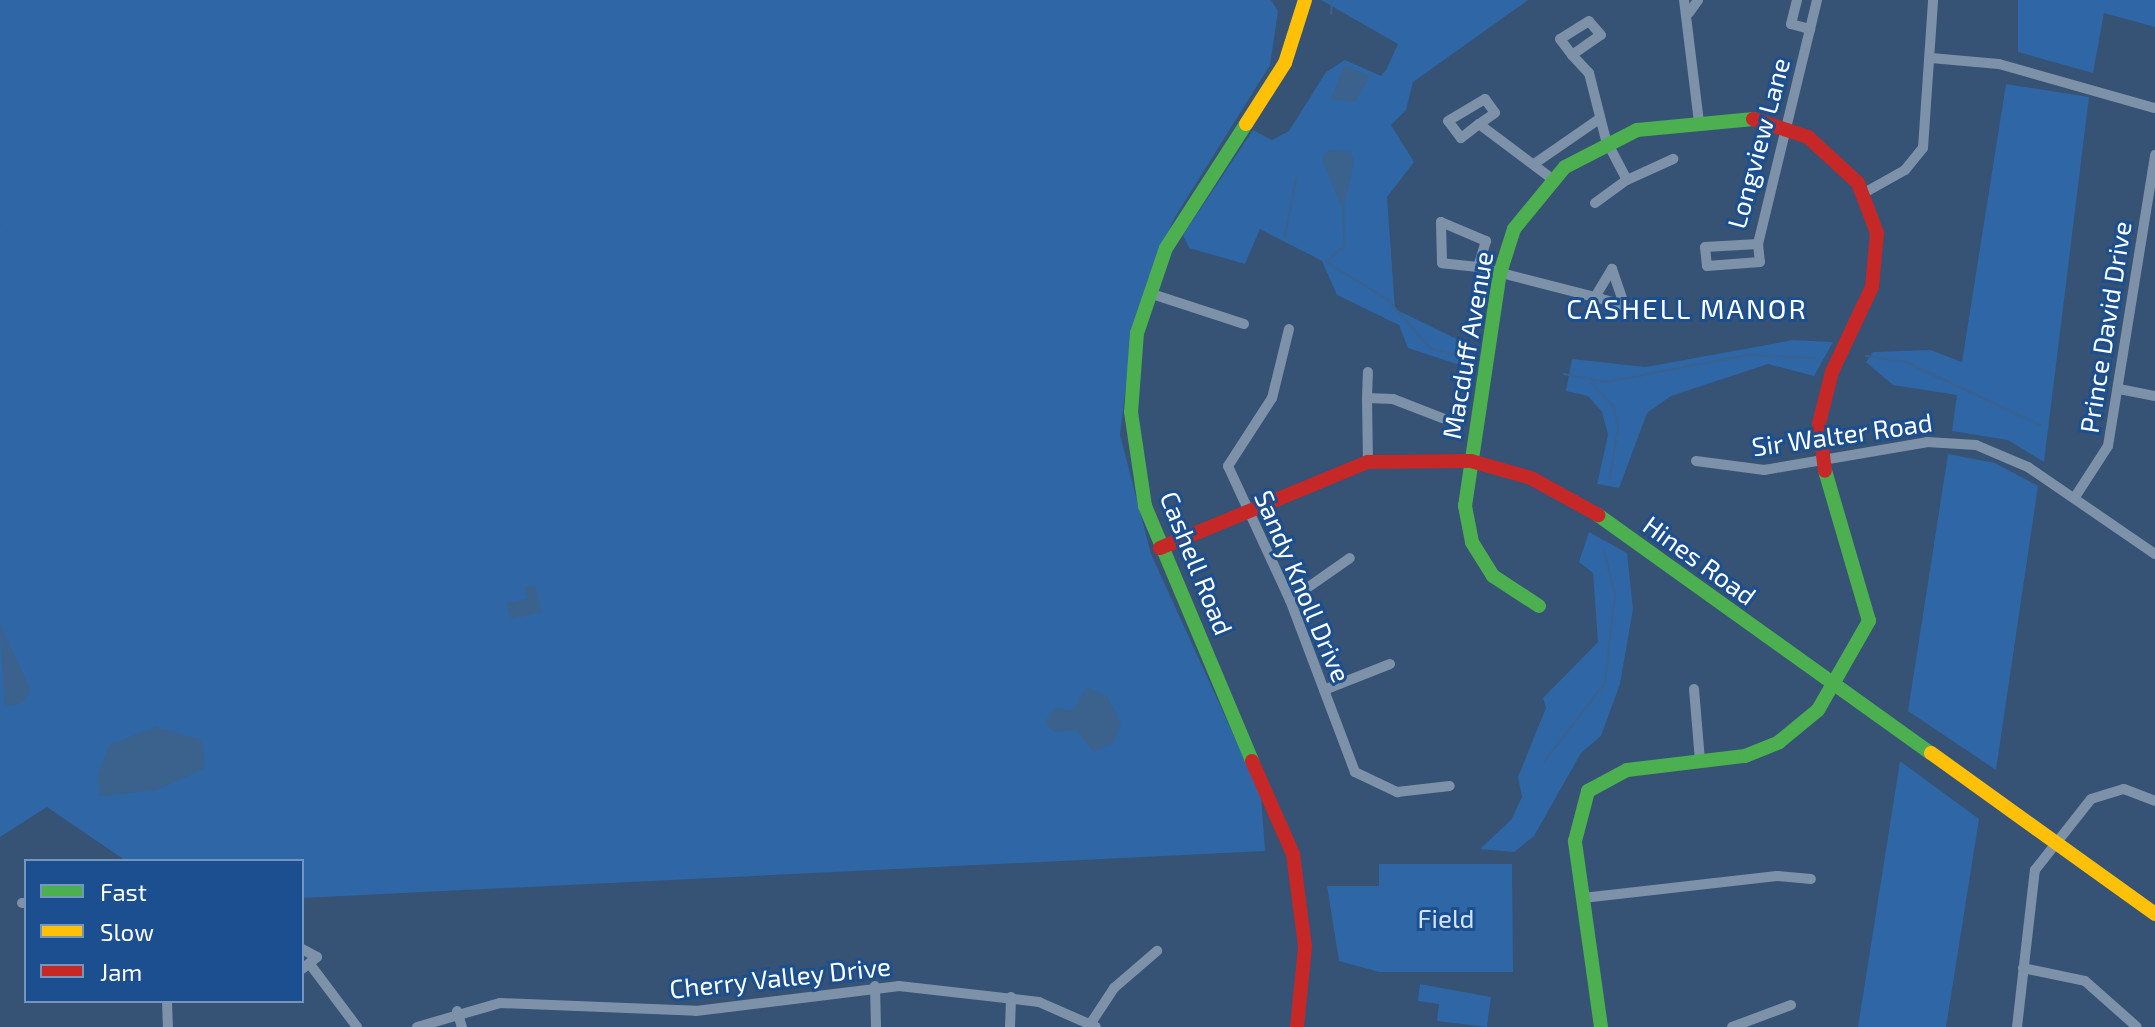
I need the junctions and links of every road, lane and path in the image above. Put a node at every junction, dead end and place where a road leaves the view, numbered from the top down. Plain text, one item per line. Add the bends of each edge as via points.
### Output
1 (1305, 0) edge
2 (1684, 0) edge
3 (1698, 0) edge
4 (1797, 0) edge
5 (1817, 0) edge
6 (1933, 0) edge
7 (1689, 13) junction
8 (1810, 29) junction
9 (1572, 55) dead end
10 (1931, 58) junction
11 (2155, 108) edge
12 (1599, 119) junction
13 (1699, 123) junction
14 (1479, 124) dead end
15 (1787, 127) junction
16 (1606, 140) junction
17 (2155, 155) edge
18 (1673, 159) dead end
19 (1534, 164) junction
20 (1551, 178) junction
21 (1627, 180) junction
22 (1864, 193) junction
23 (1595, 203) dead end
24 (1758, 244) junction
25 (1478, 267) junction
26 (1500, 273) junction
27 (1149, 293) junction
28 (1595, 297) dead end
29 (1244, 324) dead end
30 (1289, 329) dead end
31 (1368, 372) dead end
32 (2119, 389) junction
33 (2155, 396) edge
34 (1367, 398) junction
35 (1442, 418) dead end
36 (1821, 459) junction
37 (1471, 461) junction
38 (1696, 461) dead end
39 (1368, 462) junction
40 (2075, 497) junction
41 (1245, 510) junction
42 (1160, 548) junction
43 (2155, 554) edge
44 (1350, 558) dead end
45 (1290, 600) junction
46 (1539, 606) dead end
47 (1390, 664) dead end
48 (1835, 686) junction
49 (1694, 689) dead end
50 (1324, 690) junction
51 (1700, 761) junction
52 (1450, 786) dead end
53 (2155, 801) edge
54 (2053, 845) junction
55 (1811, 879) dead end
56 (1583, 898) junction
57 (2155, 914) edge
58 (304, 950) edge
59 (1157, 951) dead end
60 (307, 968) edge
61 (2023, 968) junction
62 (875, 986) junction
63 (1011, 997) junction
64 (167, 1003) edge
65 (1791, 1005) dead end
66 (457, 1011) junction
67 (1094, 1025) edge
68 (168, 1027) edge
69 (357, 1027) edge
70 (417, 1027) edge
71 (462, 1027) edge
72 (876, 1027) edge
73 (1010, 1027) edge
74 (1297, 1027) edge
75 (1601, 1027) edge
76 (1732, 1027) edge
77 (2017, 1027) edge
78 (2137, 1027) edge

1 - 27 street, Cashell Road via 1285,63 1181,220
2 - 7 street
3 - 7 street
4 - 8 street, Longview Lane via 1791,24
5 - 8 street, Longview Lane
6 - 10 street
7 - 13 street
8 - 15 street, Longview Lane
9 - 12 street via 1589,73
10 - 11 street via 1999,64
10 - 22 street via 1923,148 1905,170
12 - 16 street
12 - 19 street
13 - 15 street, Macduff Avenue via 1751,118
13 - 16 street, Macduff Avenue
14 - 19 street
15 - 22 street, Macduff Avenue via 1833,155
15 - 24 street, Longview Lane
16 - 20 street, Macduff Avenue
16 - 21 street
17 - 32 street, Prince David Drive
18 - 21 street
19 - 20 street
20 - 26 street, Macduff Avenue via 1514,229
21 - 23 street
22 - 36 street, Macduff Avenue via 1877,233 1876,271 1824,393
24 - 24 street, Longview Lane via 1760,262 1707,266 1705,247
25 - 25 street via 1486,241 1441,222 1442,263
25 - 26 street
26 - 28 street via 1554,281
26 - 37 street, Macduff Avenue
27 - 29 street
27 - 42 street, Cashell Road via 1137,333 1131,412 1145,506
30 - 41 street, Sandy Knoll Drive via 1272,398 1228,466
31 - 34 street
32 - 33 street
32 - 40 street, Prince David Drive via 2108,446
34 - 35 street via 1393,399
34 - 39 street
36 - 38 street, Sir Walter Road via 1764,470
36 - 40 street, Sir Walter Road via 1927,442 1976,445
36 - 48 street, Macduff Avenue via 1868,602 1863,642
37 - 39 street, Hines Road
37 - 46 street, Macduff Avenue via 1465,506 1472,542 1493,576
37 - 48 street, Hines Road via 1531,478 1581,503
39 - 41 street, Hines Road
40 - 43 street, Sir Walter Road
41 - 42 street, Hines Road
41 - 45 street, Sandy Knoll Drive
42 - 74 street, Cashell Road via 1288,836 1305,947
44 - 45 street
45 - 50 street, Sandy Knoll Drive
47 - 50 street
48 - 51 street, Macduff Avenue via 1779,742
48 - 54 street, Hines Road
49 - 51 street
50 - 52 street, Sandy Knoll Drive via 1347,757 1366,782 1397,792
51 - 56 street, Macduff Avenue via 1609,775 1588,791 1574,823
53 - 54 street via 2124,789 2103,793 2080,808
54 - 57 street, Hines Road
54 - 61 street via 2028,890
55 - 56 street via 1777,876
56 - 75 street, Macduff Avenue
58 - 60 street via 316,954
59 - 67 street via 1114,988
60 - 69 street
61 - 77 street
61 - 78 street via 2085,981
62 - 63 street, Cherry Valley Drive
62 - 66 street, Cherry Valley Drive via 696,1011 523,1001
62 - 72 street
63 - 67 street, Cherry Valley Drive
63 - 73 street
64 - 68 street
65 - 76 street
66 - 70 street, Cherry Valley Drive
66 - 71 street

